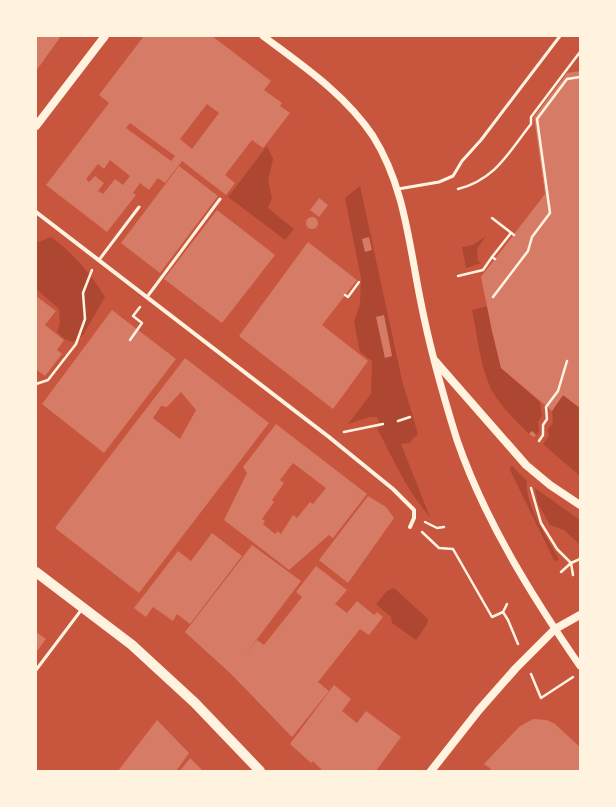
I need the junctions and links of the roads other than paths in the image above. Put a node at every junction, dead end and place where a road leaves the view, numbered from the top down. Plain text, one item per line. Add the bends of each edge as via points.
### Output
1 (105, 36) edge
2 (264, 36) edge
3 (560, 36) edge
4 (36, 126) edge
5 (398, 189) junction
6 (220, 199) dead end
7 (140, 207) dead end
8 (36, 212) edge
9 (99, 260) junction
10 (147, 297) junction
11 (435, 361) junction
12 (580, 505) edge
13 (410, 527) dead end
14 (36, 572) edge
15 (83, 608) junction
16 (580, 615) edge
17 (555, 629) junction
18 (580, 666) edge
19 (36, 670) edge
20 (260, 771) edge
21 (431, 771) edge

1 - 4 main road
2 - 5 street via 328,85 357,116 384,157
3 - 5 lane via 453,176 439,182
5 - 11 street
6 - 10 lane
7 - 9 lane
8 - 9 street
9 - 10 street
10 - 13 street via 393,489 414,510
11 - 12 main road via 526,465
11 - 17 street via 455,432 477,490 523,577
14 - 15 main road
15 - 19 lane
15 - 20 main road via 132,645 195,703
16 - 17 main road
17 - 18 street
17 - 21 main road via 510,674

